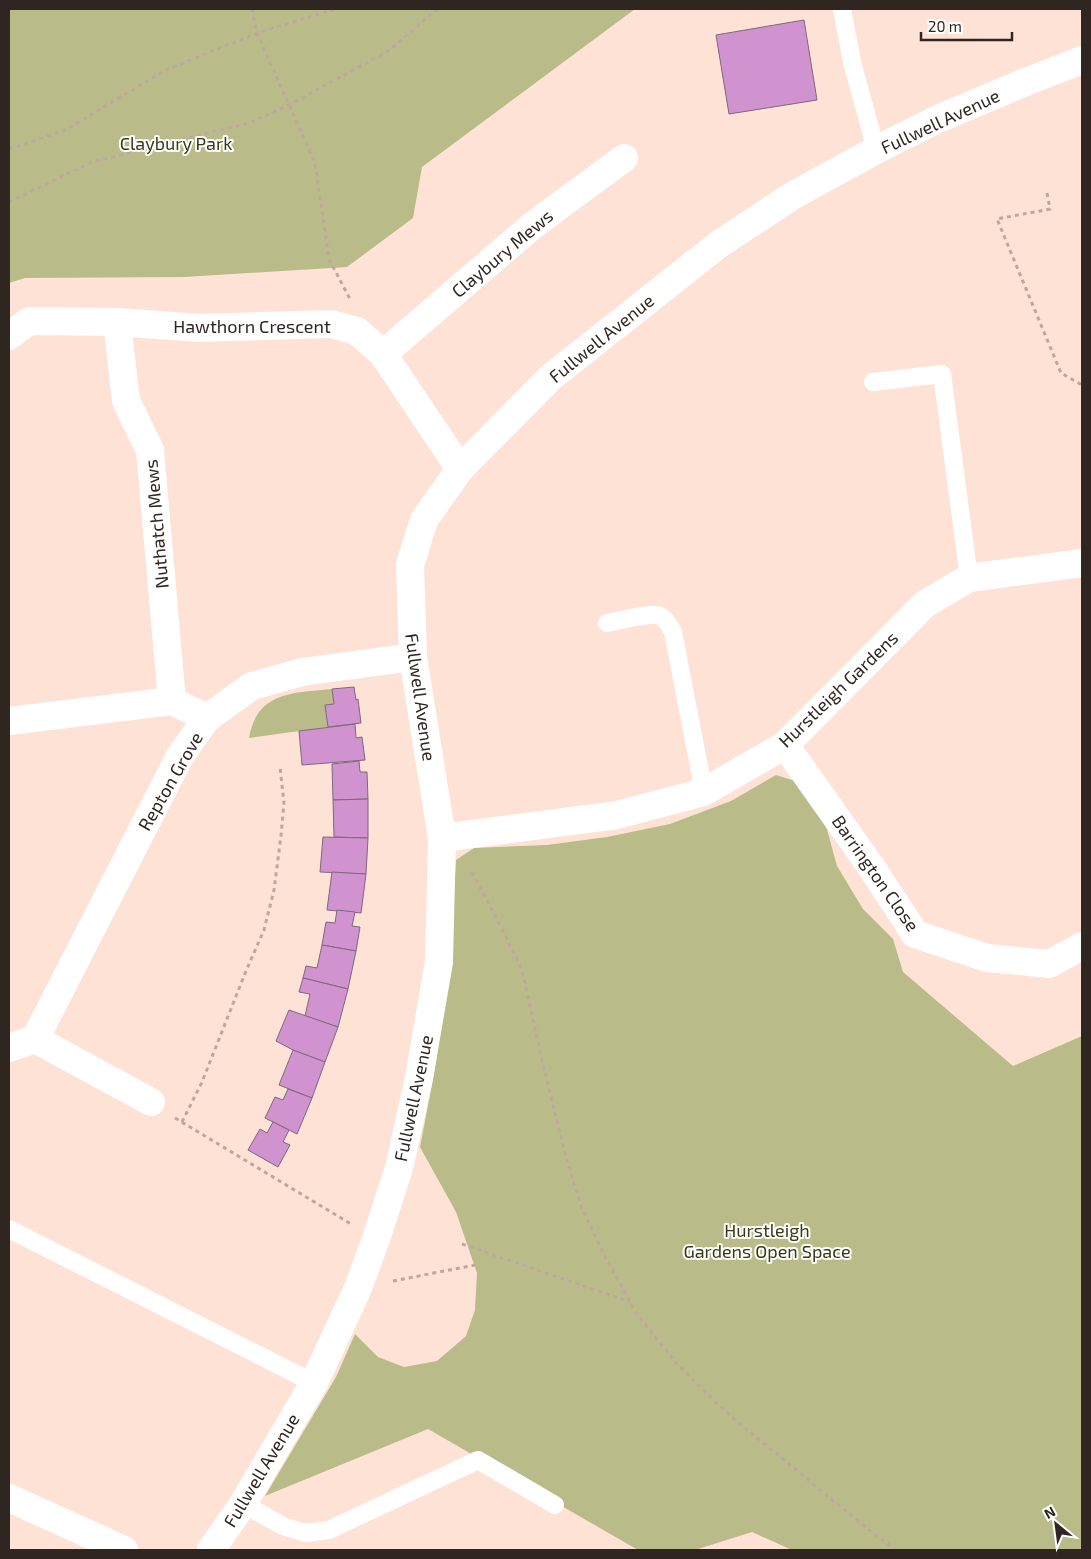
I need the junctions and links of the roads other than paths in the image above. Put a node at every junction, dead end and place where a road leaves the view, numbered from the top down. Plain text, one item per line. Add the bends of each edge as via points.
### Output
1 (842, 9) edge
2 (1082, 60) edge
3 (876, 150) junction
4 (624, 158) dead end
5 (117, 322) junction
6 (9, 336) edge
7 (383, 354) junction
8 (873, 382) dead end
9 (460, 469) junction
10 (1082, 563) edge
11 (969, 578) junction
12 (607, 623) dead end
13 (412, 657) junction
14 (172, 701) junction
15 (207, 718) junction
16 (9, 720) edge
17 (785, 745) junction
18 (704, 792) junction
19 (442, 838) junction
20 (1082, 946) edge
21 (35, 1039) junction
22 (9, 1048) edge
23 (151, 1102) road end
24 (9, 1229) edge
25 (314, 1383) junction
26 (9, 1498) edge
27 (243, 1504) junction
28 (556, 1505) dead end
29 (124, 1550) edge
30 (211, 1550) edge

1 - 3 lane via 852,62
2 - 3 street, Fullwell Avenue via 940,118
3 - 9 street, Fullwell Avenue via 792,196 718,245 551,377
4 - 7 street, Claybury Mews via 532,226
5 - 6 street, Hawthorn Crescent via 29,321
5 - 7 street, Hawthorn Crescent via 199,328 331,324 357,330
5 - 14 street, Nuthatch Mews via 126,401 150,450
7 - 9 street, Hawthorn Crescent
8 - 11 lane via 942,374
9 - 13 street, Fullwell Avenue via 424,520 410,565
10 - 11 street, Hurstleigh Gardens
11 - 17 street, Hurstleigh Gardens via 925,604
12 - 18 lane via 649,615 660,616 668,622 673,632
13 - 15 street, Repton Grove via 302,672 252,686
13 - 19 street, Fullwell Avenue
14 - 15 street
14 - 16 street
15 - 21 street, Repton Grove via 180,756
17 - 18 street, Hurstleigh Gardens
17 - 20 street, Barrington Close via 915,934 987,958 1049,964
18 - 19 street, Hurstleigh Gardens via 617,815
19 - 25 street, Fullwell Avenue via 439,962 420,1078 399,1168 358,1288
21 - 22 street
21 - 23 street
24 - 25 lane
25 - 27 street, Fullwell Avenue
26 - 29 street
27 - 28 lane via 283,1526 305,1533 328,1530 478,1460
27 - 30 street, Fullwell Avenue

